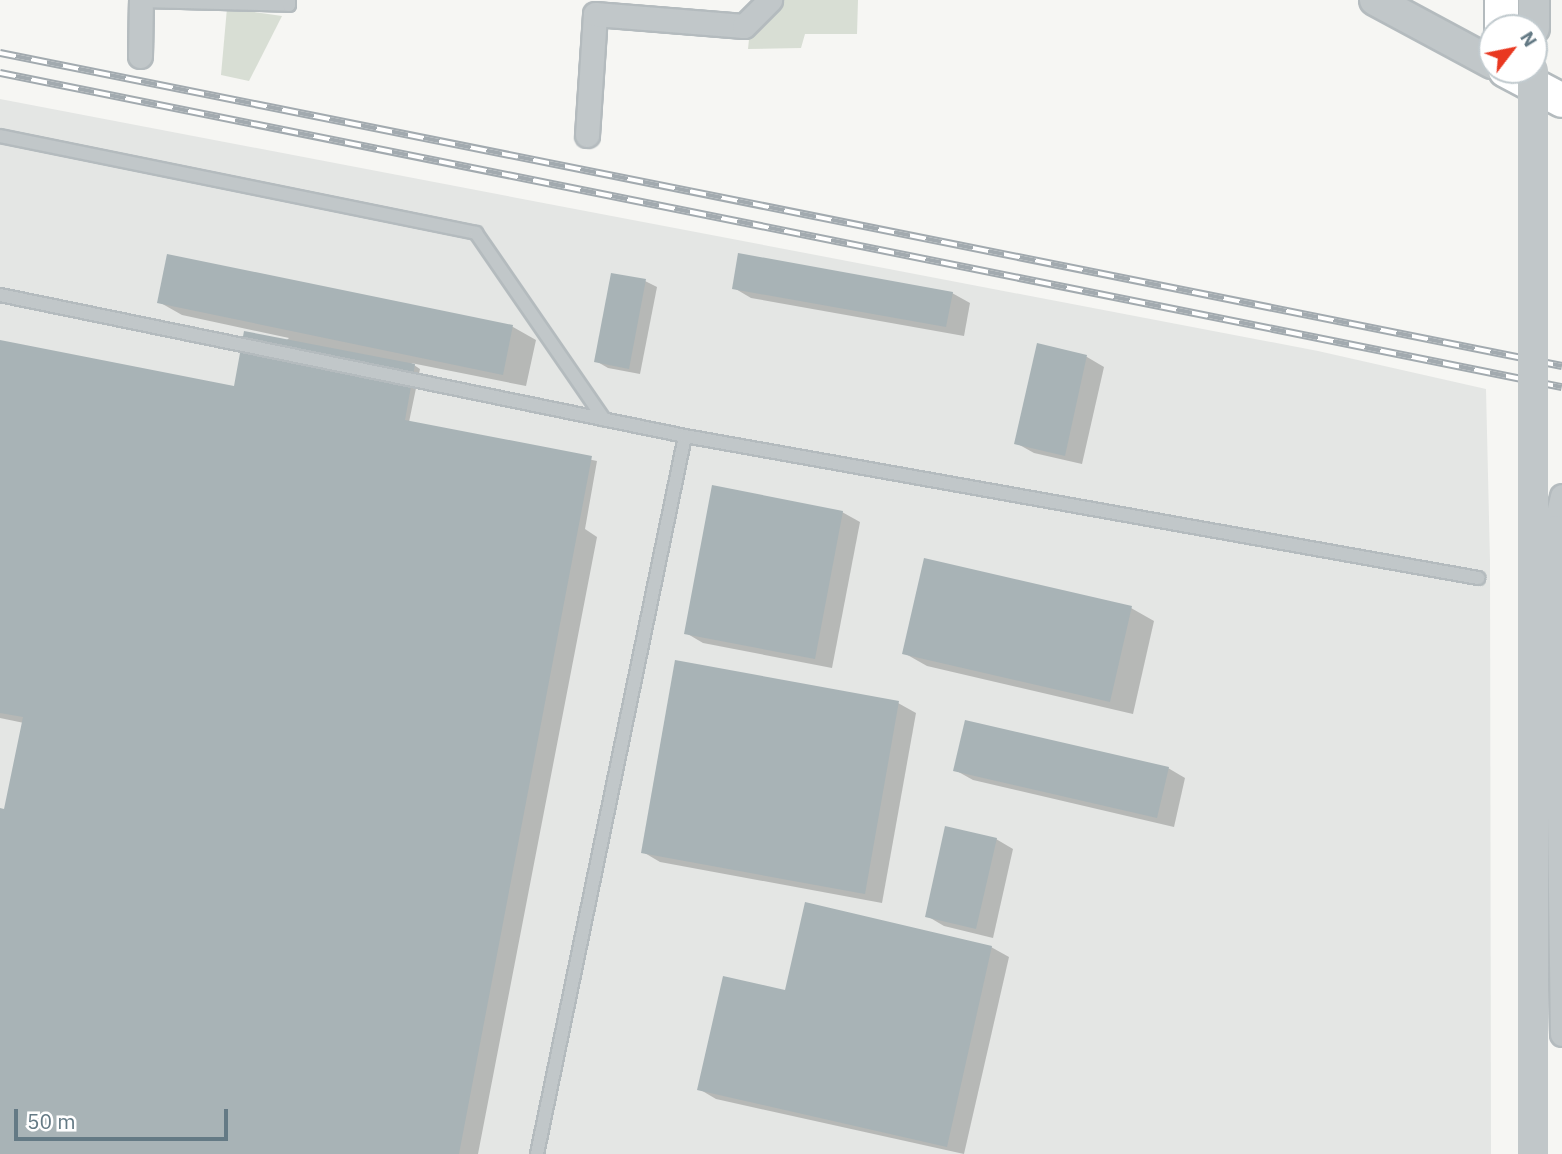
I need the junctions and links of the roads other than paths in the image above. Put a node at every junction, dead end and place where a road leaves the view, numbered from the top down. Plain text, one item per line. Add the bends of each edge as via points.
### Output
1 (289, 0) edge
2 (771, 0) edge
3 (1375, 0) edge
4 (141, 1) edge
5 (595, 7) edge
6 (1478, 55) edge
7 (141, 56) dead end
8 (1532, 84) edge
9 (1533, 84) edge
10 (1562, 100) edge
11 (587, 135) dead end
12 (0, 136) edge
13 (0, 295) edge
14 (604, 419) junction
15 (685, 436) junction
16 (1562, 496) edge
17 (1478, 578) dead end
18 (1559, 593) edge
19 (1562, 1034) edge
20 (537, 1154) edge
21 (1533, 1154) edge

1 - 4 lane via 289,5
2 - 5 street via 744,26
3 - 6 street
4 - 7 street
5 - 11 street
8 - 10 main road
9 - 21 street, bridge
12 - 14 lane via 476,233
13 - 14 lane
14 - 15 lane
15 - 17 lane
15 - 20 lane
16 - 18 street via 1555,527
18 - 19 street

